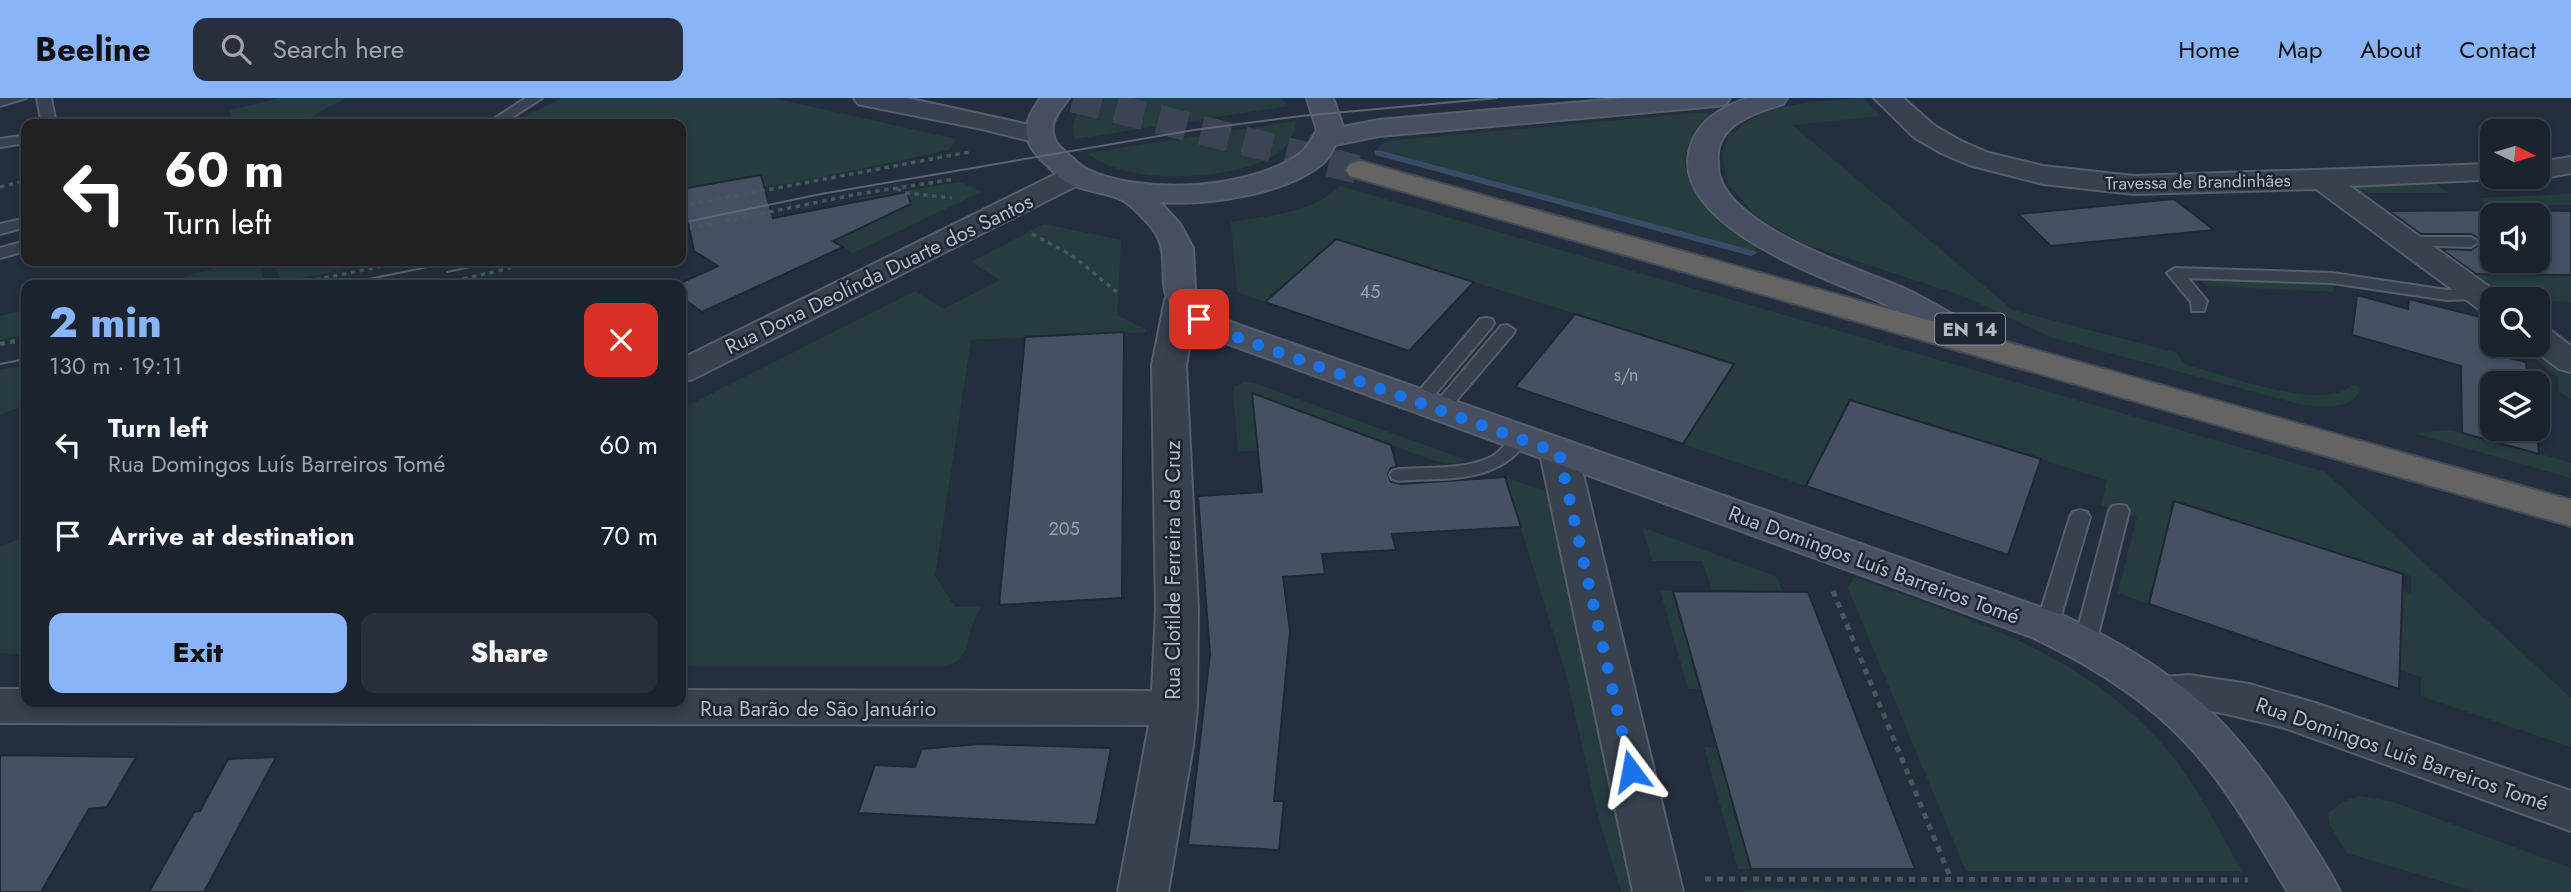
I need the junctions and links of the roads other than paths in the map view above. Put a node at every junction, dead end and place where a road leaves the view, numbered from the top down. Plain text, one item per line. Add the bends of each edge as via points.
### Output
1 (19, 98) edge
2 (44, 98) edge
3 (535, 98) edge
4 (867, 98) edge
5 (1056, 98) edge
6 (1320, 98) edge
7 (1717, 98) edge
8 (1774, 98) edge
9 (1887, 98) edge
10 (0, 102) edge
11 (48, 119) edge
12 (501, 119) edge
13 (1038, 135) junction
14 (1329, 138) junction
15 (2571, 166) edge
16 (2550, 169) edge
17 (2480, 173) edge
18 (1076, 175) junction
19 (2323, 180) junction
20 (1237, 189) junction
21 (1131, 192) junction
22 (21, 224) edge
23 (0, 229) edge
24 (21, 239) edge
25 (2408, 242) junction
26 (2470, 242) dead end
27 (0, 244) edge
28 (21, 247) edge
29 (1178, 248) junction
30 (0, 253) edge
31 (2480, 295) edge
32 (2480, 298) edge
33 (1181, 300) junction
34 (2198, 308) dead end
35 (1942, 322) junction
36 (1486, 323) dead end
37 (1507, 330) dead end
38 (2550, 346) edge
39 (2571, 362) edge
40 (686, 370) edge
41 (1429, 406) junction
42 (1540, 446) junction
43 (1399, 475) dead end
44 (2571, 498) edge
45 (2119, 511) dead end
46 (2571, 513) edge
47 (2080, 517) dead end
48 (2047, 626) junction
49 (2085, 643) junction
50 (2164, 694) junction
51 (592, 707) edge
52 (1174, 708) junction
53 (2571, 811) edge
54 (1656, 885) edge
55 (1143, 892) edge
56 (2315, 892) edge

1 - 10 lane
2 - 11 lane
3 - 12 lane
4 - 13 street
5 - 13 main road via 1038,124
6 - 14 main road via 1329,113
7 - 14 main road via 1390,127
8 - 35 main road via 1728,116 1705,139 1701,165 1714,196 1749,228 1803,260 1887,293
9 - 19 street, Travessa de Brandinhães via 1925,132 1951,147 2043,175 2134,185
13 - 18 main road via 1055,162
14 - 20 main road via 1313,158 1285,175
15 - 16 street
17 - 19 street, Travessa de Brandinhães
18 - 21 main road
18 - 40 street, Rua Dona Deolínda Duarte dos Santos
19 - 25 street
20 - 21 main road via 1175,195
20 - 29 main road via 1197,219
21 - 29 main road via 1169,229
22 - 23 lane
24 - 27 lane
25 - 26 lane
25 - 31 street
28 - 30 lane
29 - 33 main road, Rua Clotilde Ferreira da Cruz
32 - 34 lane via 2332,278 2175,274 2199,301
33 - 41 main road, Rua Domingos Luís Barreiros Tomé via 1190,312 1219,330
33 - 52 street, Rua Clotilde Ferreira da Cruz via 1168,365 1177,610
35 - 44 highway, EN 14
35 - 46 highway, EN 14 via 1364,165
36 - 41 lane
37 - 41 lane
38 - 39 street
41 - 42 main road, Rua Domingos Luís Barreiros Tomé
42 - 43 lane via 1480,469
42 - 48 main road, Rua Domingos Luís Barreiros Tomé
42 - 54 street
45 - 49 lane
47 - 48 lane
48 - 49 main road, Rua Domingos Luís Barreiros Tomé
49 - 50 main road, Rua Domingos Luís Barreiros Tomé
50 - 53 street, Rua Domingos Luís Barreiros Tomé via 2206,694 2278,710
50 - 56 main road via 2220,750
51 - 52 street, Rua Barão de São Januário
52 - 55 street, Rua Clotilde Ferreira da Cruz

